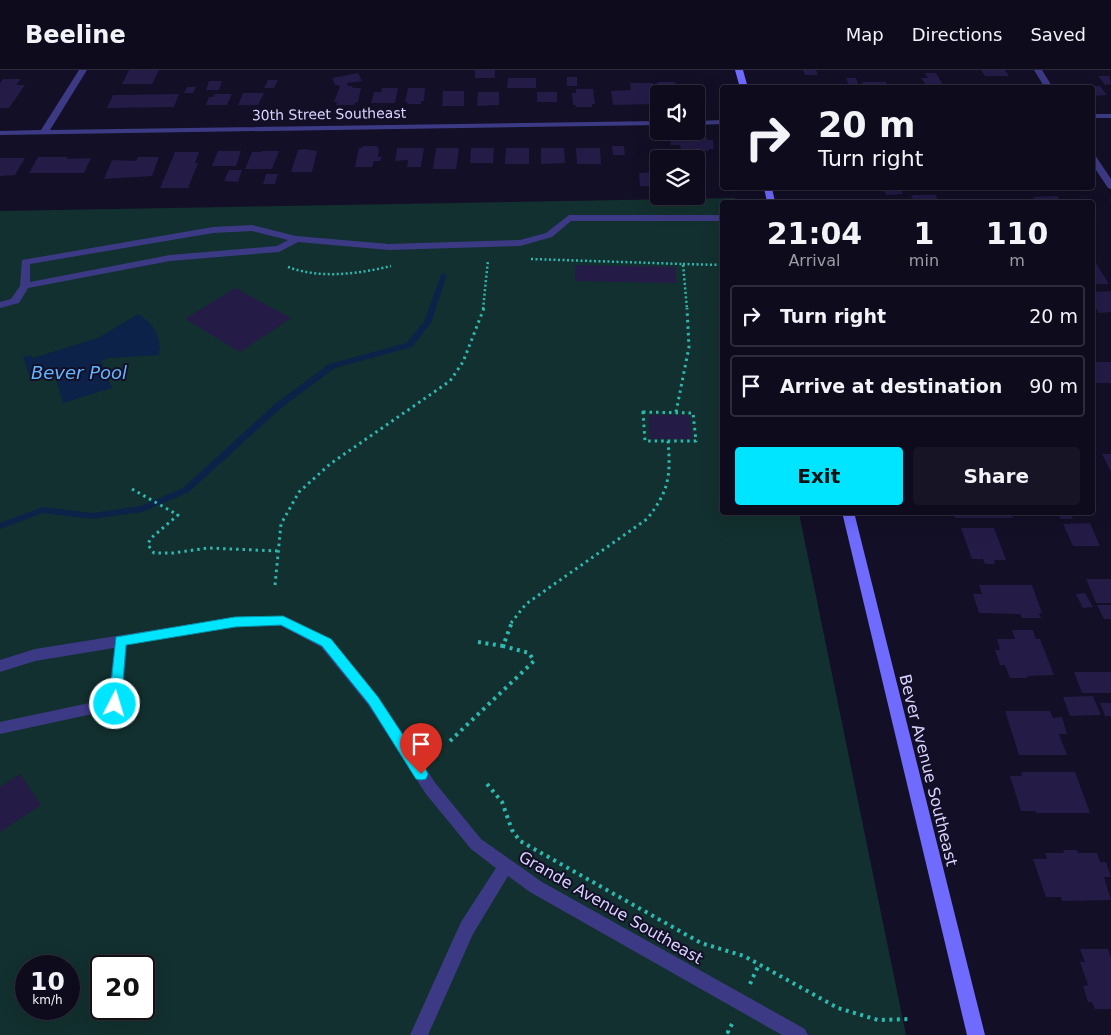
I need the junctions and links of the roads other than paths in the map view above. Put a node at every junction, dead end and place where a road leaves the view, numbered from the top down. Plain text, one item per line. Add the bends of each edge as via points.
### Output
1 (83, 70) edge
2 (740, 70) edge
3 (1038, 70) edge
4 (743, 85) edge
5 (1047, 85) edge
6 (1095, 116) edge
7 (1111, 116) edge
8 (705, 122) edge
9 (720, 122) edge
10 (650, 123) edge
11 (44, 132) junction
12 (0, 133) edge
13 (1095, 162) edge
14 (1111, 186) edge
15 (720, 218) edge
16 (296, 239) junction
17 (25, 286) junction
18 (0, 305) edge
19 (849, 515) edge
20 (121, 640) junction
21 (0, 666) edge
22 (0, 728) edge
23 (506, 866) junction
24 (418, 1035) edge
25 (799, 1035) edge
26 (976, 1035) edge

1 - 11 street
2 - 4 street
3 - 5 street
6 - 7 street
8 - 9 street
10 - 11 street, 30th Street Southeast
11 - 12 street, 30th Street Southeast
13 - 14 street
15 - 16 street via 569,218 549,235 520,243 388,247
16 - 17 street via 279,249 170,258
16 - 17 street via 252,228 213,230 25,262
17 - 18 street via 15,301
19 - 26 street, Bever Avenue Southeast
20 - 21 street, Grande Avenue Southeast via 35,654
20 - 22 street via 115,704
20 - 23 street, Grande Avenue Southeast via 235,622 283,620 326,643 373,701 431,789 476,844
23 - 24 street via 467,928
23 - 25 street, Grande Avenue Southeast via 536,887

